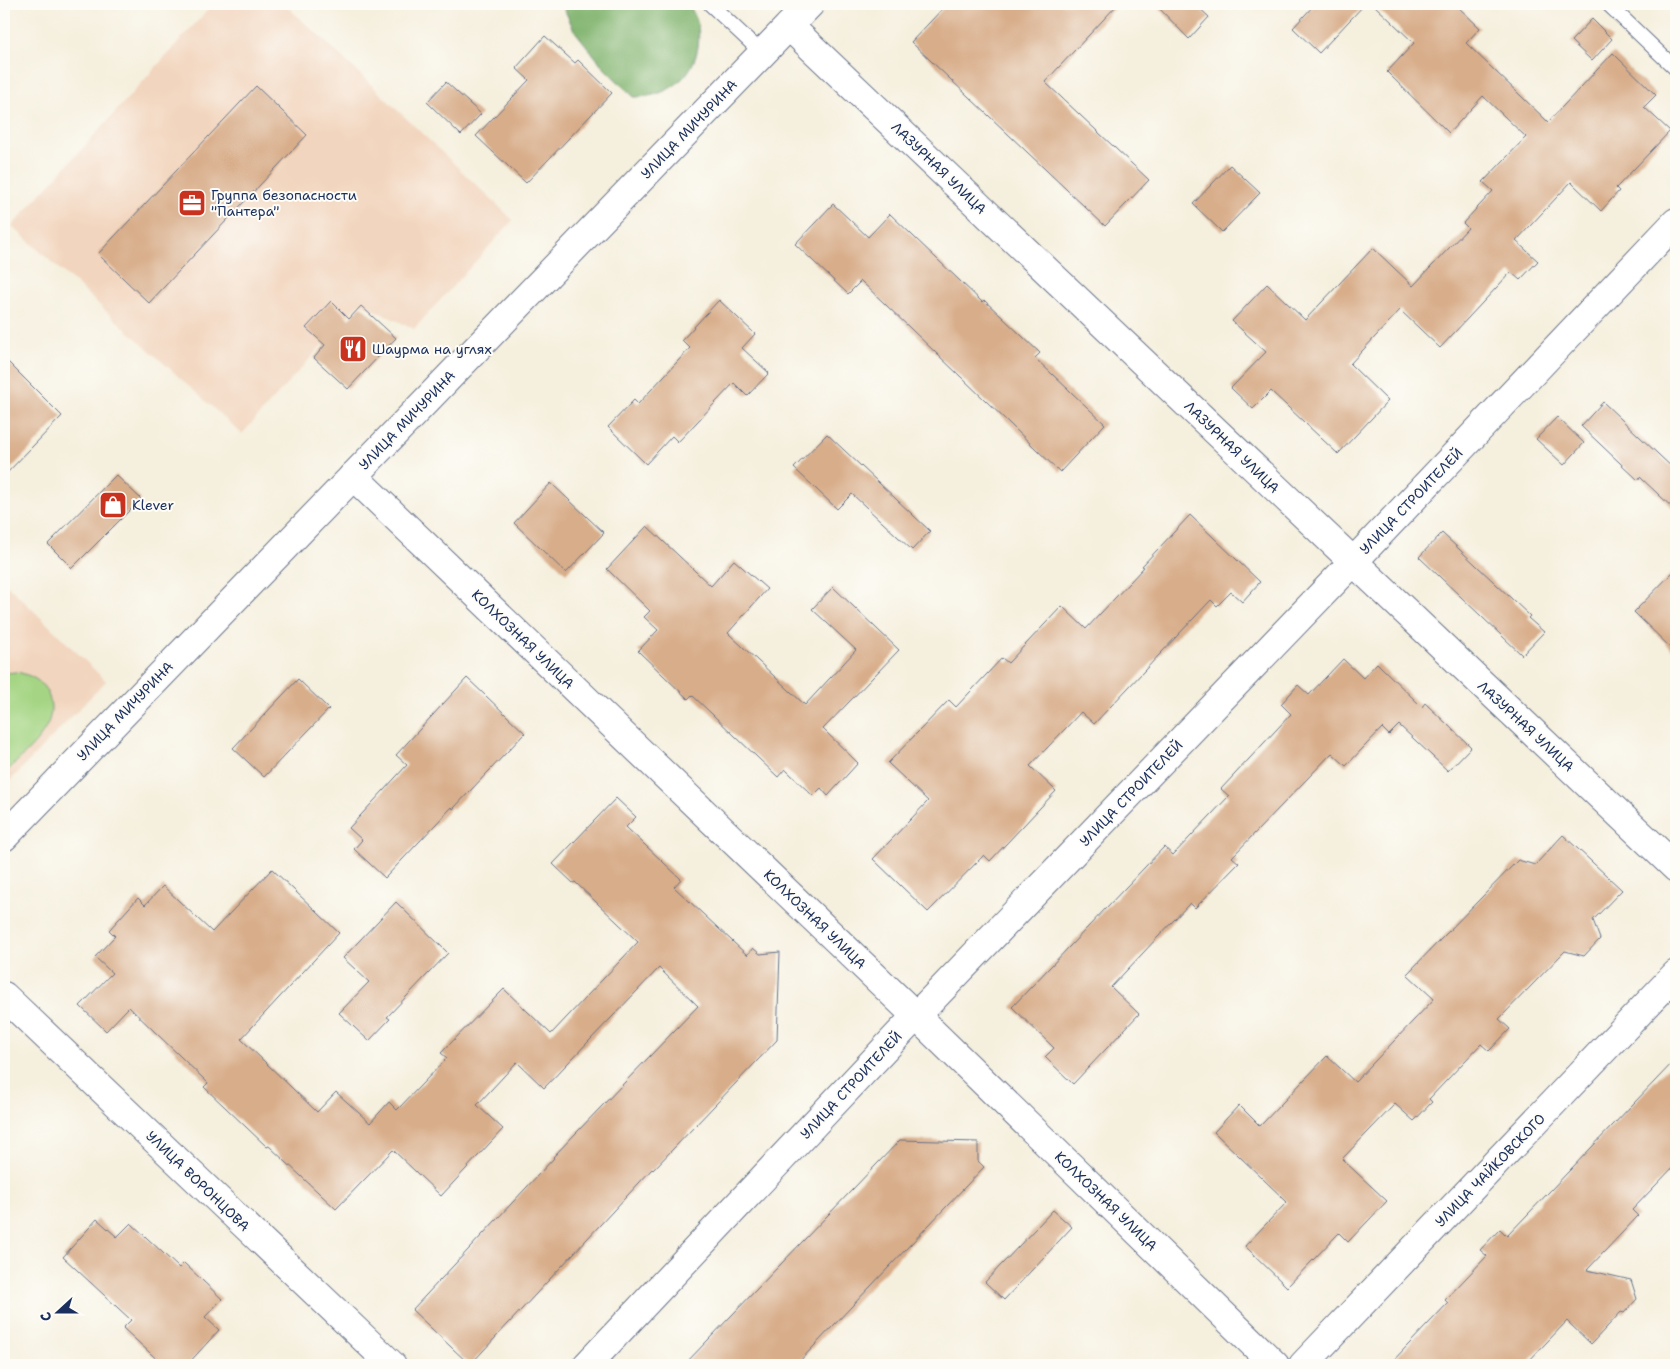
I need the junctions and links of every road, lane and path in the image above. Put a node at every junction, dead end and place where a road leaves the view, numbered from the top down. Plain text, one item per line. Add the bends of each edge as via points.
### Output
1 (710, 4) edge
2 (810, 4) edge
3 (1608, 4) edge
4 (789, 26) junction
5 (762, 53) junction
6 (1676, 69) edge
7 (1676, 222) edge
8 (353, 476) junction
9 (1353, 562) junction
10 (4, 837) edge
11 (1676, 868) edge
12 (1676, 974) edge
13 (4, 996) edge
14 (916, 1016) junction
15 (392, 1365) edge
16 (588, 1365) edge
17 (1275, 1365) edge
18 (1303, 1365) edge

1 - 5 lane
2 - 4 street, УЛИЦА МИЧУРИНА
3 - 6 lane
4 - 5 street, УЛИЦА МИЧУРИНА
4 - 9 street, ЛАЗУРНАЯ УЛИЦА
5 - 8 street, УЛИЦА МИЧУРИНА
7 - 9 street, УЛИЦА СТРОИТЕЛЕЙ
8 - 10 street, УЛИЦА МИЧУРИНА
8 - 14 street, КОЛХОЗНАЯ УЛИЦА
9 - 11 street, ЛАЗУРНАЯ УЛИЦА
9 - 14 street, УЛИЦА СТРОИТЕЛЕЙ
12 - 18 street, УЛИЦА ЧАЙКОВСКОГО
13 - 15 street, УЛИЦА ВОРОНЦОВА
14 - 16 street, УЛИЦА СТРОИТЕЛЕЙ
14 - 17 street, КОЛХОЗНАЯ УЛИЦА

